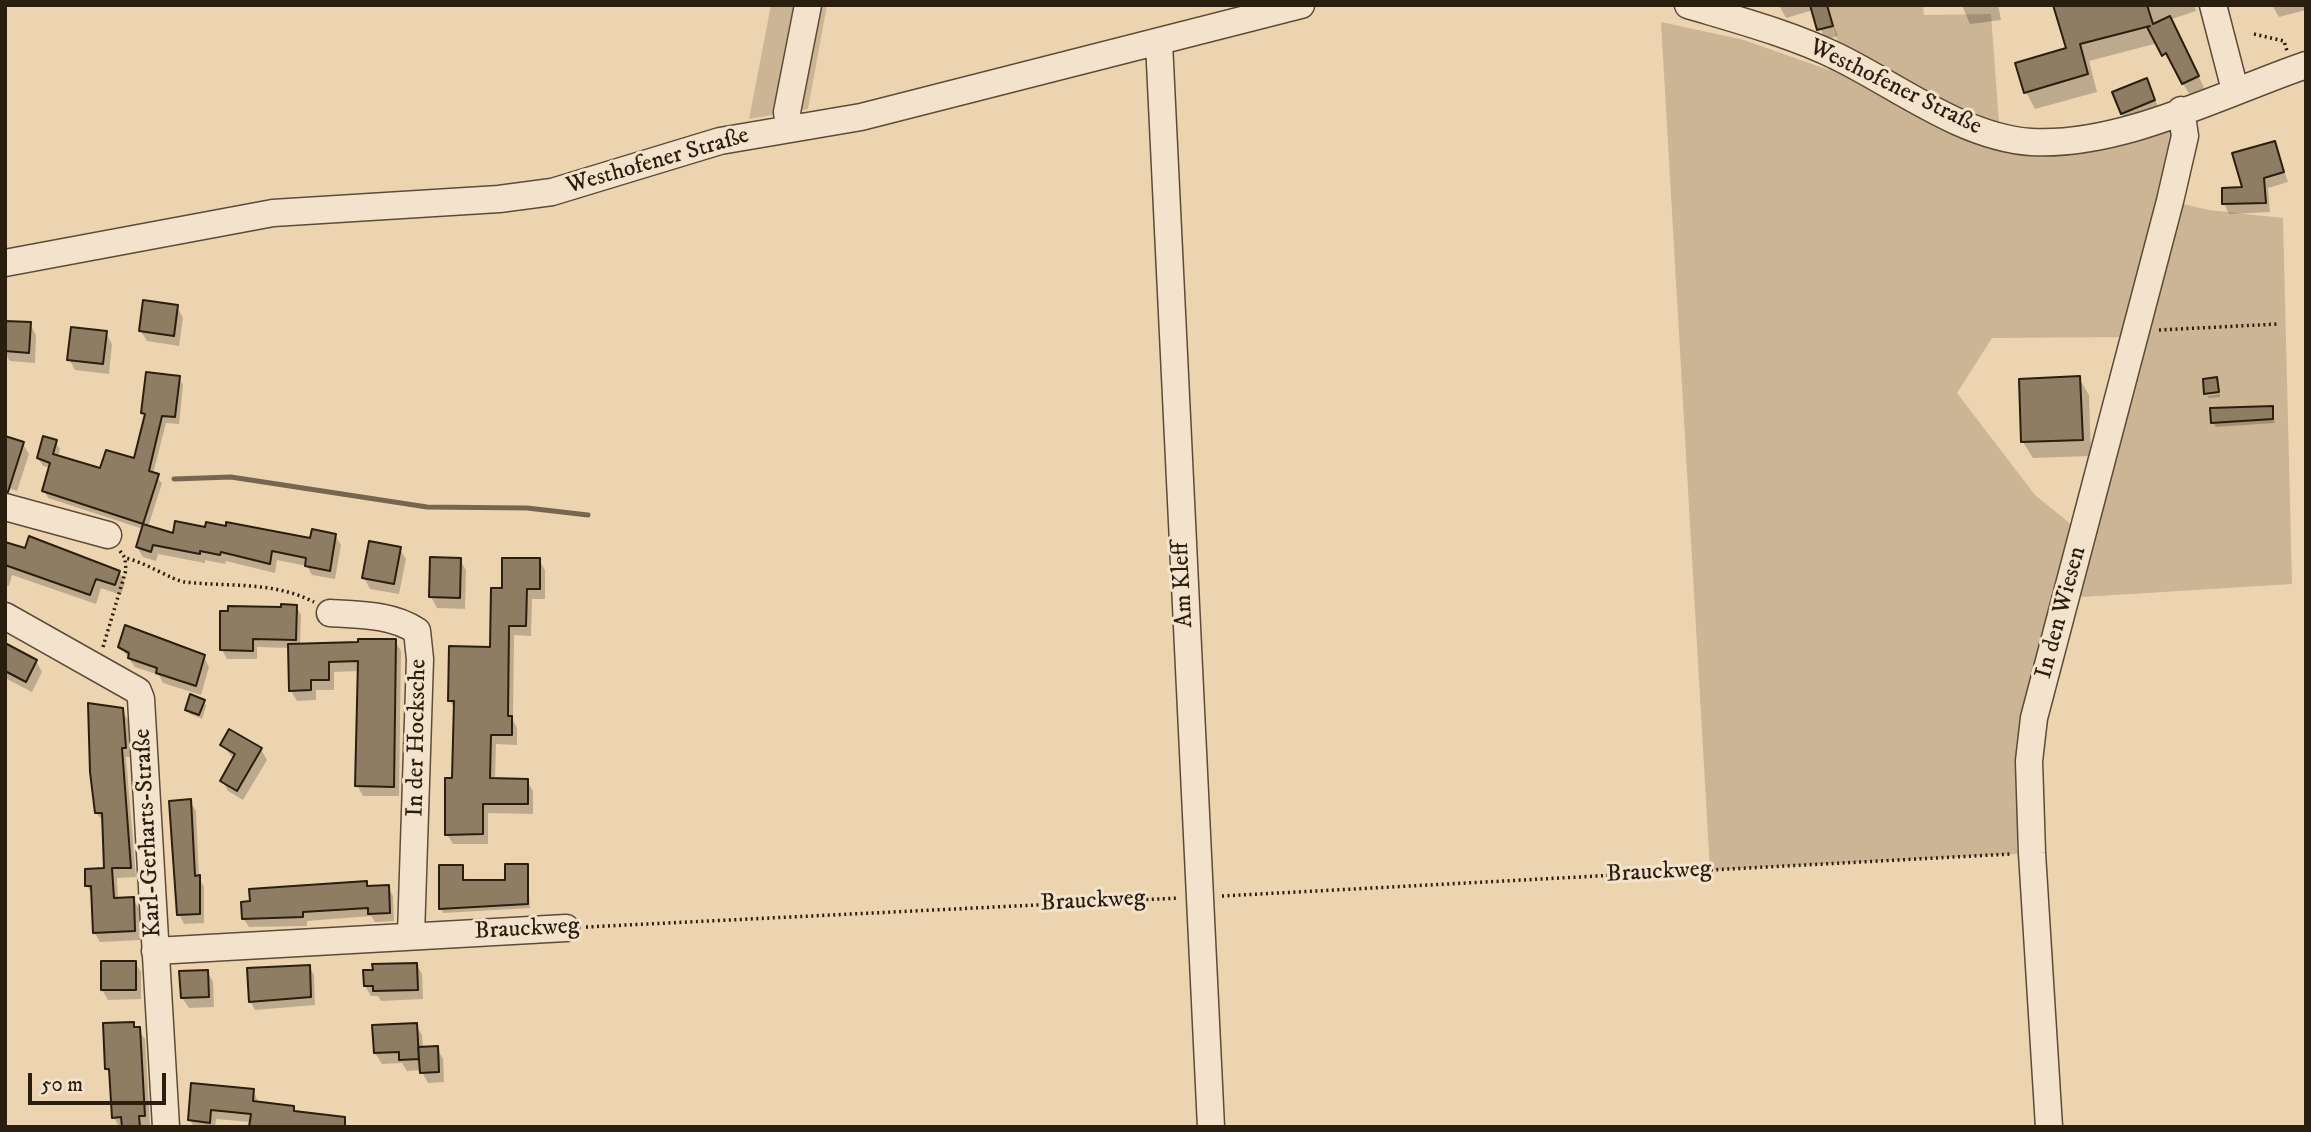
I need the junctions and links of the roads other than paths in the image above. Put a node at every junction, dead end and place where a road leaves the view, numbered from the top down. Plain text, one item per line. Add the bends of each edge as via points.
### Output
1 (808, 5) edge
2 (1301, 5) edge
3 (1688, 5) edge
4 (2213, 5) edge
5 (1159, 42) junction
6 (2297, 61) edge
7 (2235, 90) junction
8 (2181, 110) junction
9 (789, 128) junction
10 (5, 263) edge
11 (5, 507) edge
12 (108, 535) road end
13 (330, 614) road end
14 (5, 616) edge
15 (566, 928) road end
16 (411, 935) junction
17 (155, 951) junction
18 (166, 1127) edge
19 (1211, 1127) edge
20 (2049, 1127) edge

1 - 9 street via 787,112
2 - 5 street, Westhofener Straße
3 - 8 street, Westhofener Straße via 1836,56 1964,124 1999,137 2031,142 2101,136
4 - 7 street
5 - 9 street, Westhofener Straße via 861,117
5 - 19 street, Am Kleff
6 - 7 street, Westhofener Straße
7 - 8 street, Westhofener Straße
8 - 20 street, In den Wiesen via 2185,136 2034,718 2029,761 2032,853
9 - 10 street, Westhofener Straße via 720,141 552,192 272,213
11 - 12 street
13 - 16 street, In der Hocksche via 372,615 416,631 420,659
14 - 17 street, Karl-Gerharts-Straße via 138,691
15 - 16 street, Brauckweg
16 - 17 street, Brauckweg
17 - 18 street, Karl-Gerharts-Straße

